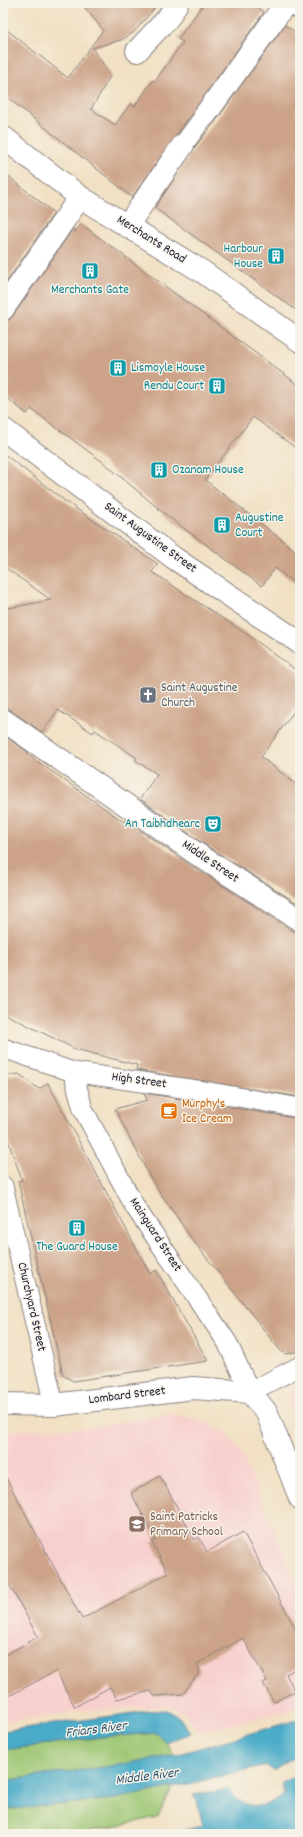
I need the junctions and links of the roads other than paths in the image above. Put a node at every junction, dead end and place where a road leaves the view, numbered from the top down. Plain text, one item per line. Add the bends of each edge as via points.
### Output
1 (177, 3) edge
2 (286, 3) edge
3 (290, 3) edge
4 (300, 8) edge
5 (137, 51) dead end
6 (205, 115) joint
7 (3, 137) edge
8 (183, 145) joint
9 (80, 197) junction
10 (127, 226) junction
11 (3, 309) edge
12 (300, 341) edge
13 (3, 429) edge
14 (300, 643) edge
15 (3, 720) edge
16 (300, 920) edge
17 (3, 1048) edge
18 (73, 1072) junction
19 (300, 1108) edge
20 (3, 1186) edge
21 (300, 1366) edge
22 (250, 1392) junction
23 (3, 1404) edge
24 (54, 1405) junction
25 (300, 1498) edge

1 - 5 street via 161,27
2 - 6 street
3 - 4 street
6 - 8 street
7 - 9 street, Merchants Road
8 - 10 street
9 - 10 street, Merchants Road
9 - 11 street
10 - 12 street, Merchants Road via 203,272
13 - 14 street, Saint Augustine Street via 174,558
15 - 16 street, Middle Street via 197,854
17 - 18 street, High Street
18 - 19 street, High Street
18 - 22 street, Mainguard Street via 83,1108 135,1207 227,1342
20 - 24 street, Churchyard Street
21 - 22 street
22 - 24 street, Lombard Street via 193,1388
22 - 25 street via 267,1413
23 - 24 street, Lombard Street

